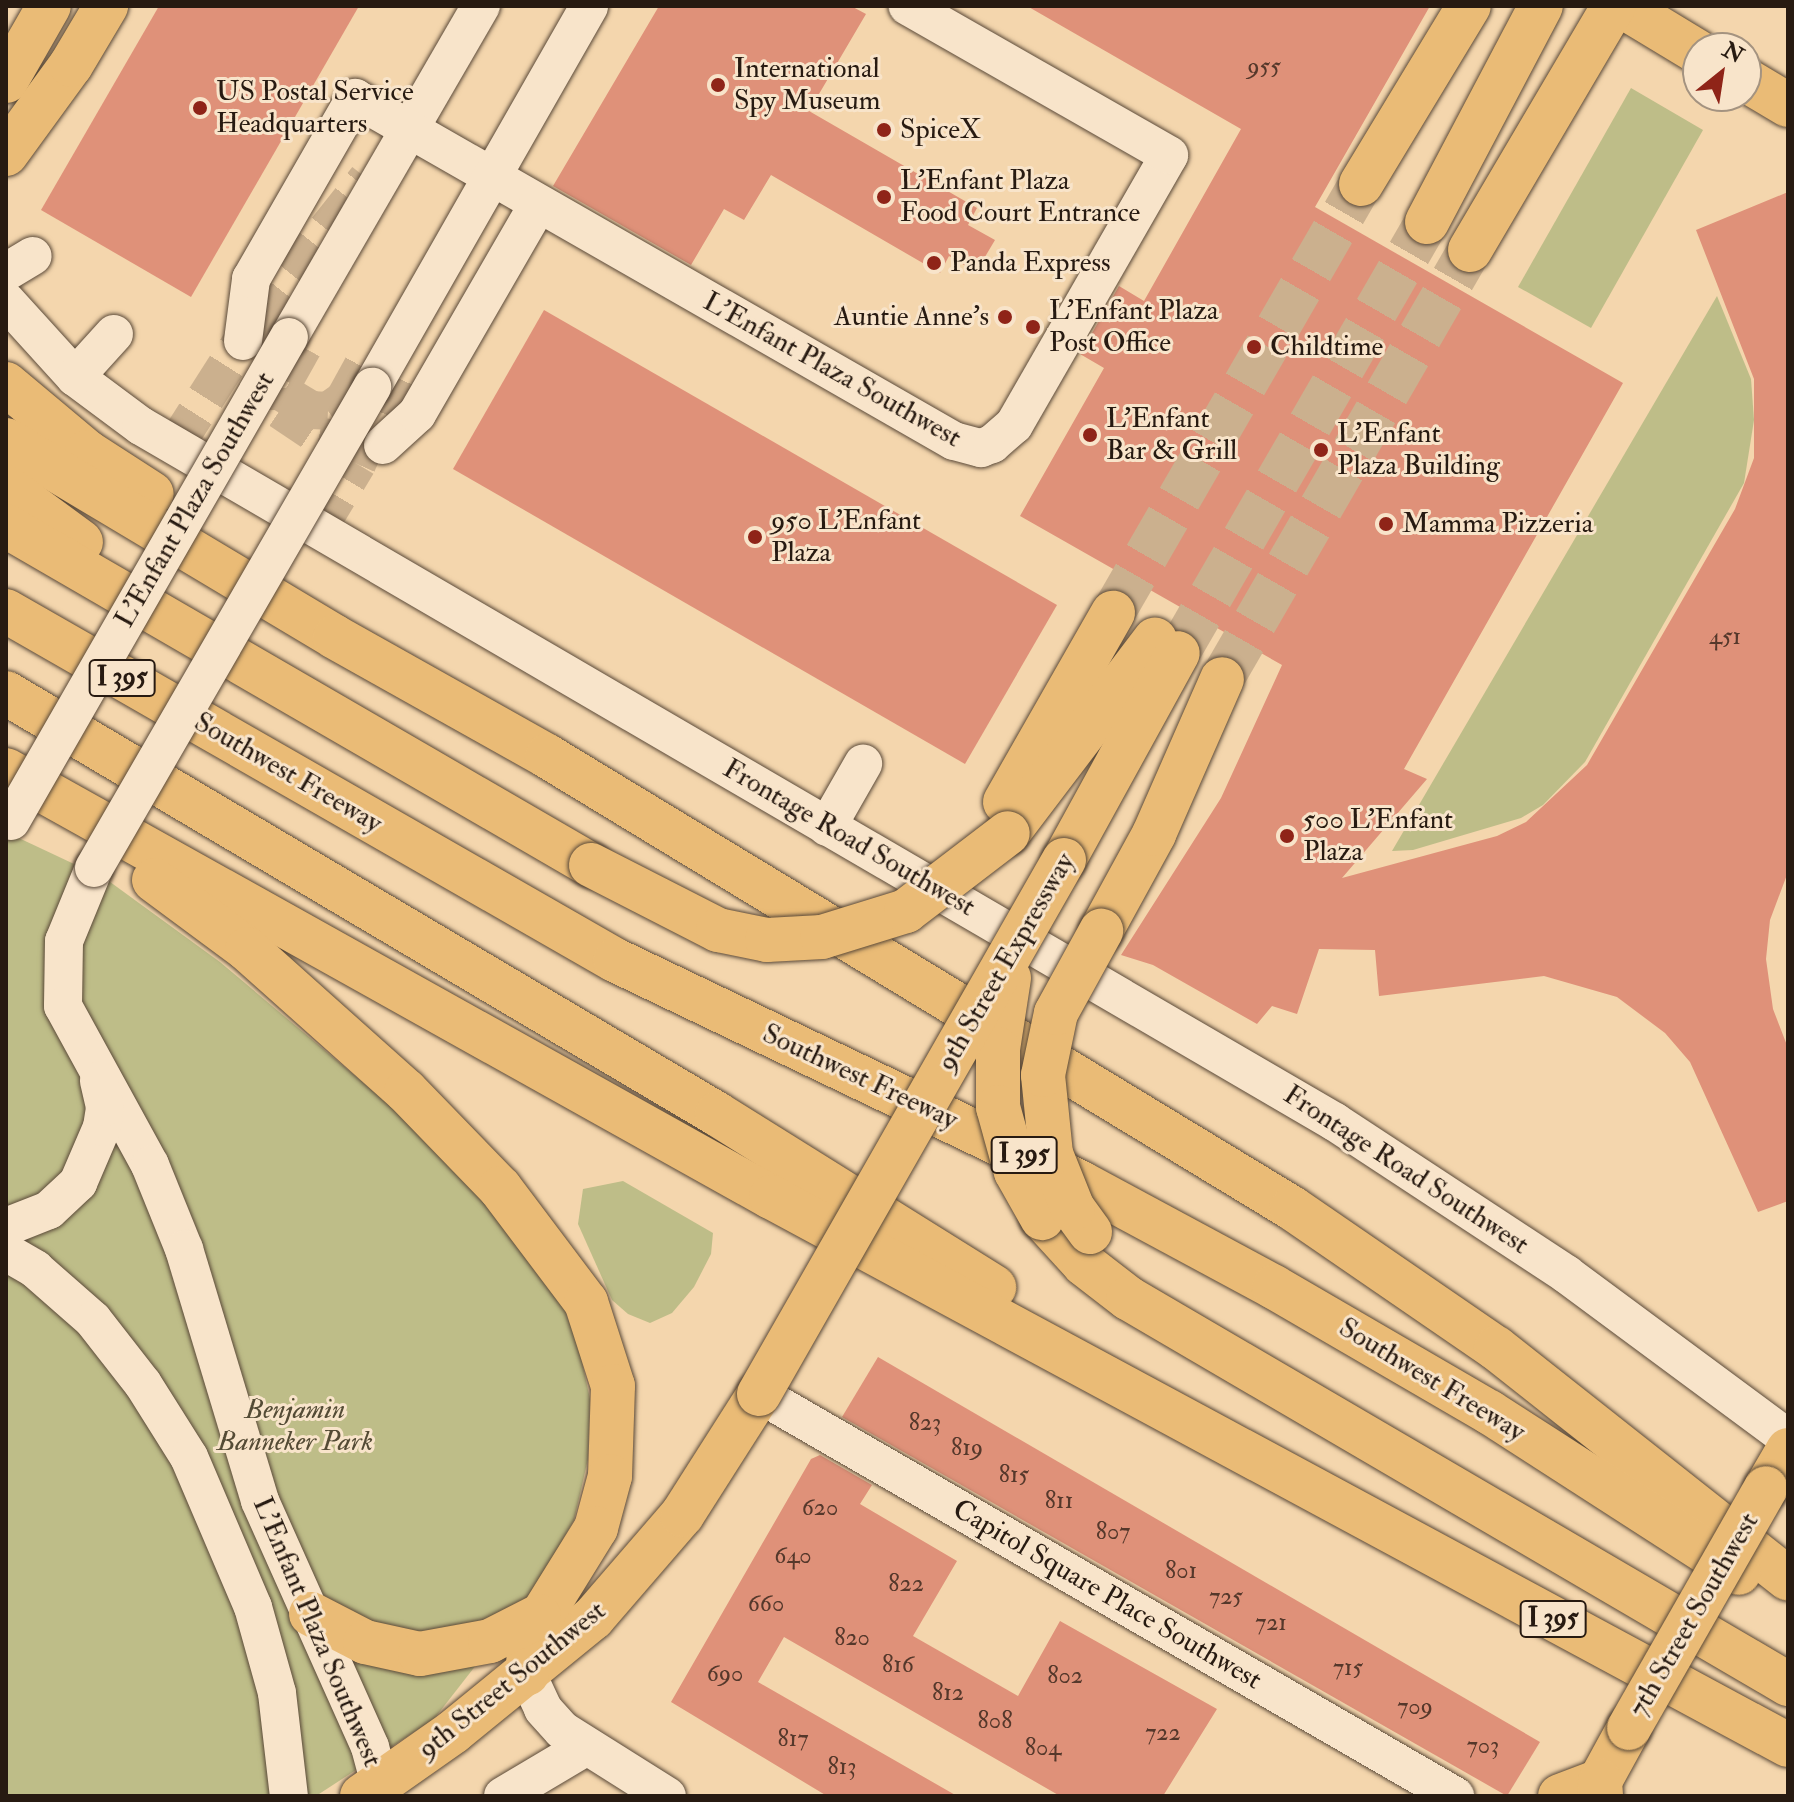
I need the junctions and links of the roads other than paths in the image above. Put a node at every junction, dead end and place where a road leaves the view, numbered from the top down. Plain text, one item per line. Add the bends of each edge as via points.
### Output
1 (49, 6) edge
2 (481, 6) edge
3 (589, 6) edge
4 (908, 6) edge
5 (1469, 6) edge
6 (1541, 6) edge
7 (1614, 6) edge
8 (1622, 6) edge
9 (99, 18) edge
10 (1682, 42) edge
11 (6, 81) edge
12 (1762, 90) edge
13 (1788, 105) edge
14 (410, 131) junction
15 (6, 154) edge
16 (493, 178) junction
17 (1361, 184) tunnel mouth
18 (538, 204) junction
19 (1416, 217) tunnel mouth
20 (1470, 250) tunnel mouth
21 (6, 301) edge
22 (114, 334) dead end
23 (243, 341) dead end
24 (75, 377) junction
25 (6, 384) edge
26 (6, 440) edge
27 (383, 445) tunnel mouth
28 (6, 487) edge
29 (6, 526) edge
30 (6, 611) edge
31 (1113, 613) tunnel mouth
32 (251, 665) junction
33 (1222, 679) tunnel mouth
34 (6, 693) edge
35 (547, 756) junction
36 (863, 764) dead end
37 (6, 772) edge
38 (8, 825) edge
39 (827, 827) junction
40 (1000, 828) junction
41 (1014, 948) junction
42 (99, 1079) junction
43 (6, 1227) edge
44 (6, 1252) edge
45 (759, 1394) junction
46 (1329, 1411) junction
47 (1788, 1438) edge
48 (1788, 1450) edge
49 (1318, 1493) junction
50 (1788, 1579) edge
51 (1788, 1604) edge
52 (311, 1614) junction
53 (539, 1616) junction
54 (527, 1674) junction
55 (1788, 1684) edge
56 (1788, 1745) edge
57 (584, 1748) junction
58 (374, 1792) edge
59 (1590, 1792) edge
60 (289, 1796) edge
61 (503, 1796) edge
62 (667, 1796) edge
63 (1455, 1796) edge

1 - 11 main road
2 - 14 street, L'Enfant Plaza Southwest
3 - 16 street, L'Enfant Plaza Southwest
4 - 18 street, L'Enfant Plaza Southwest via 1169,155 1014,425 992,444 981,448 954,441
5 - 17 main road
6 - 19 main road
7 - 20 main road
8 - 10 main road
9 - 15 main road
12 - 13 main road
14 - 16 street, L'Enfant Plaza Southwest
14 - 23 street via 355,98 251,279
14 - 38 street, L'Enfant Plaza Southwest, bridge
16 - 18 street, L'Enfant Plaza Southwest
16 - 42 street, L'Enfant Plaza Southwest, bridge via 94,868 64,941 59,982 70,1027
18 - 27 street via 417,414
21 - 24 street, Frontage Road Southwest
22 - 24 street
24 - 39 street, Frontage Road Southwest via 175,446
25 - 35 main road via 87,452 347,615
26 - 35 main road via 335,637
28 - 32 main road
29 - 32 main road
30 - 51 main road, Southwest Freeway / I 395 via 615,960 1067,1177 1274,1287 1489,1412
31 - 40 main road
32 - 40 main road, bridge via 691,919 767,940 854,931 930,897
33 - 46 main road, bridge via 1154,834 1056,1013 1043,1075 1051,1154 1073,1209 1130,1271
34 - 49 main road via 783,1154
35 - 50 main road via 1292,1208 1496,1348
36 - 39 street
37 - 49 main road, I 395 via 771,1197
37 - 53 main road via 204,916 355,1043 500,1188 568,1272 608,1357 614,1450 596,1528
39 - 47 street, Frontage Road Southwest via 1335,1122 1566,1274
40 - 41 main road, 9th Street Expressway, bridge via 1166,646 1064,860
41 - 45 main road, 9th Street Expressway, bridge
41 - 46 main road, bridge via 998,1049 998,1107 1016,1172 1042,1218 1107,1284
42 - 43 street, L'Enfant Plaza Southwest via 105,1107 102,1127 78,1183 49,1210
42 - 52 street, L'Enfant Plaza Southwest via 145,1155 184,1249 260,1501
44 - 60 street, L'Enfant Plaza Southwest via 35,1269 93,1320 143,1384 189,1457 253,1607 277,1693
45 - 54 main road, 9th Street Southwest via 654,1550 593,1618
45 - 63 street, Capitol Square Place Southwest
46 - 55 main road
48 - 59 main road, 7th Street Southwest, bridge
49 - 56 main road, I 395
52 - 53 main road via 365,1642 420,1654 490,1641
52 - 58 street, L'Enfant Plaza Southwest via 370,1747
53 - 54 main road via 531,1633
54 - 57 street via 545,1711
54 - 58 main road, 9th Street Southwest
57 - 61 street
57 - 62 street

